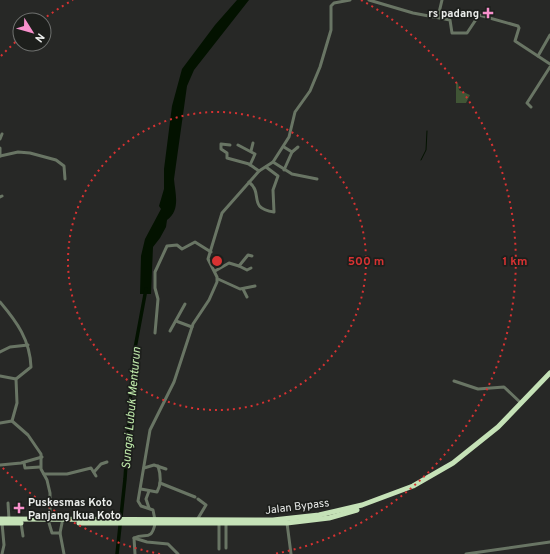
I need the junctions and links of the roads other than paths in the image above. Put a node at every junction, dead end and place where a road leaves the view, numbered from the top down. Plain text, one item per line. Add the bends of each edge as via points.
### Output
1 (348, 0) edge
2 (369, 0) edge
3 (442, 0) edge
4 (480, 9) dead end
5 (479, 15) junction
6 (438, 17) junction
7 (550, 35) edge
8 (538, 56) junction
9 (550, 65) edge
10 (531, 107) dead end
11 (2, 134) dead end
12 (0, 139) edge
13 (253, 143) dead end
14 (230, 145) dead end
15 (238, 145) dead end
16 (284, 146) junction
17 (298, 146) dead end
18 (0, 148) edge
19 (251, 151) junction
20 (292, 152) junction
21 (0, 156) edge
22 (273, 162) junction
23 (250, 165) junction
24 (266, 167) junction
25 (284, 170) junction
26 (259, 171) junction
27 (65, 179) dead end
28 (316, 179) dead end
29 (249, 182) junction
30 (211, 252) junction
31 (252, 256) dead end
32 (240, 266) junction
33 (252, 268) dead end
34 (215, 271) junction
35 (218, 279) junction
36 (255, 286) dead end
37 (243, 289) junction
38 (247, 297) dead end
39 (0, 302) edge
40 (185, 304) dead end
41 (176, 322) junction
42 (192, 326) junction
43 (170, 331) dead end
44 (155, 333) dead end
45 (28, 346) junction
46 (0, 352) edge
47 (550, 373) edge
48 (0, 376) edge
49 (550, 378) edge
50 (16, 380) junction
51 (454, 381) dead end
52 (541, 386) junction
53 (522, 404) junction
54 (12, 421) junction
55 (0, 423) edge
56 (42, 457) junction
57 (107, 462) dead end
58 (24, 463) junction
59 (0, 464) edge
60 (158, 466) junction
61 (40, 467) junction
62 (144, 468) junction
63 (166, 469) dead end
64 (44, 474) junction
65 (160, 483) junction
66 (141, 489) junction
67 (149, 491) junction
68 (8, 503) dead end
69 (149, 508) junction
70 (9, 519) junction
71 (197, 520) junction
72 (1, 521) edge
73 (22, 521) junction
74 (49, 521) junction
75 (99, 522) junction
76 (155, 522) junction
77 (255, 522) junction
78 (62, 523) junction
79 (287, 523) junction
80 (219, 524) junction
81 (226, 524) junction
82 (60, 533) junction
83 (23, 536) dead end
84 (134, 538) junction
85 (550, 542) edge
86 (226, 548) dead end
87 (220, 549) dead end
88 (1, 554) edge
89 (64, 554) edge
90 (135, 554) edge
91 (178, 554) edge
92 (291, 554) edge
93 (466, 554) edge

1 - 16 street via 331,6 331,30 320,67 310,91 295,112 291,132
2 - 6 street via 413,13
3 - 6 street
4 - 5 street
5 - 6 street via 465,34 452,33 451,20
5 - 8 street via 518,26 515,42
7 - 8 street
8 - 9 street
9 - 10 street via 527,104
11 - 12 street
13 - 19 street
14 - 23 street via 221,144 227,158
15 - 19 street
16 - 20 street
16 - 22 street
17 - 20 street
18 - 21 street
19 - 23 street via 256,155
20 - 25 street
21 - 27 street via 22,152 56,160 64,166
22 - 24 street
22 - 25 street
23 - 26 street
24 - 26 street
24 - 29 street via 278,176 274,190 275,211 260,208 255,189
25 - 28 street
26 - 29 street
29 - 30 street via 222,213
30 - 34 street via 208,260
30 - 44 street via 195,242 182,249 177,245 168,246 155,272 158,299
31 - 32 street via 248,255
32 - 33 street via 247,270
32 - 34 street via 229,263
34 - 35 street
35 - 37 street via 235,288
35 - 42 street via 212,295
36 - 37 street
37 - 38 street
39 - 45 street via 19,325
40 - 41 street
41 - 42 street
41 - 43 street
42 - 62 street via 174,382 150,430
45 - 46 street via 10,347
45 - 50 street via 32,367
47 - 52 highway, Jalan Bypass
48 - 50 street
49 - 52 highway, Jalan Bypass
50 - 54 street via 17,403
51 - 53 street via 478,389 504,387
52 - 53 highway, Jalan Bypass
52 - 79 highway, Jalan Bypass via 511,420 471,454 437,476 414,488 346,514
53 - 77 highway, Jalan Bypass via 471,450 434,475 395,494 331,513
54 - 55 street
54 - 56 street via 28,435
56 - 58 street
56 - 61 street
57 - 64 street via 101,464 95,474 90,468 67,474
58 - 59 street
58 - 61 street via 25,468
60 - 62 street
60 - 63 street
60 - 65 street
61 - 64 street
62 - 66 street
64 - 74 street via 50,493
65 - 67 street via 157,492
65 - 71 street via 196,498 206,505
66 - 67 street
66 - 69 street via 138,503
67 - 69 street via 146,499
68 - 70 street
69 - 76 street via 153,510
70 - 72 highway, Jalan Bypass
70 - 73 highway, Jalan Bypass
71 - 76 highway, Jalan Bypass
71 - 77 highway, Jalan Bypass
72 - 73 highway, Jalan Bypass
72 - 88 street via 4,546
73 - 74 highway, Jalan Bypass
73 - 83 street
74 - 75 highway, Jalan Bypass
74 - 78 highway, Jalan Bypass
74 - 82 street via 52,533
75 - 76 highway, Jalan Bypass
75 - 78 highway, Jalan Bypass
76 - 80 highway, Jalan Bypass
76 - 84 street via 153,533
77 - 79 highway, Jalan Bypass
77 - 81 highway, Jalan Bypass
78 - 82 street
79 - 92 street
80 - 81 highway, Jalan Bypass
80 - 87 street
81 - 86 street
82 - 89 street
84 - 90 street
84 - 91 street via 168,544
85 - 93 street

